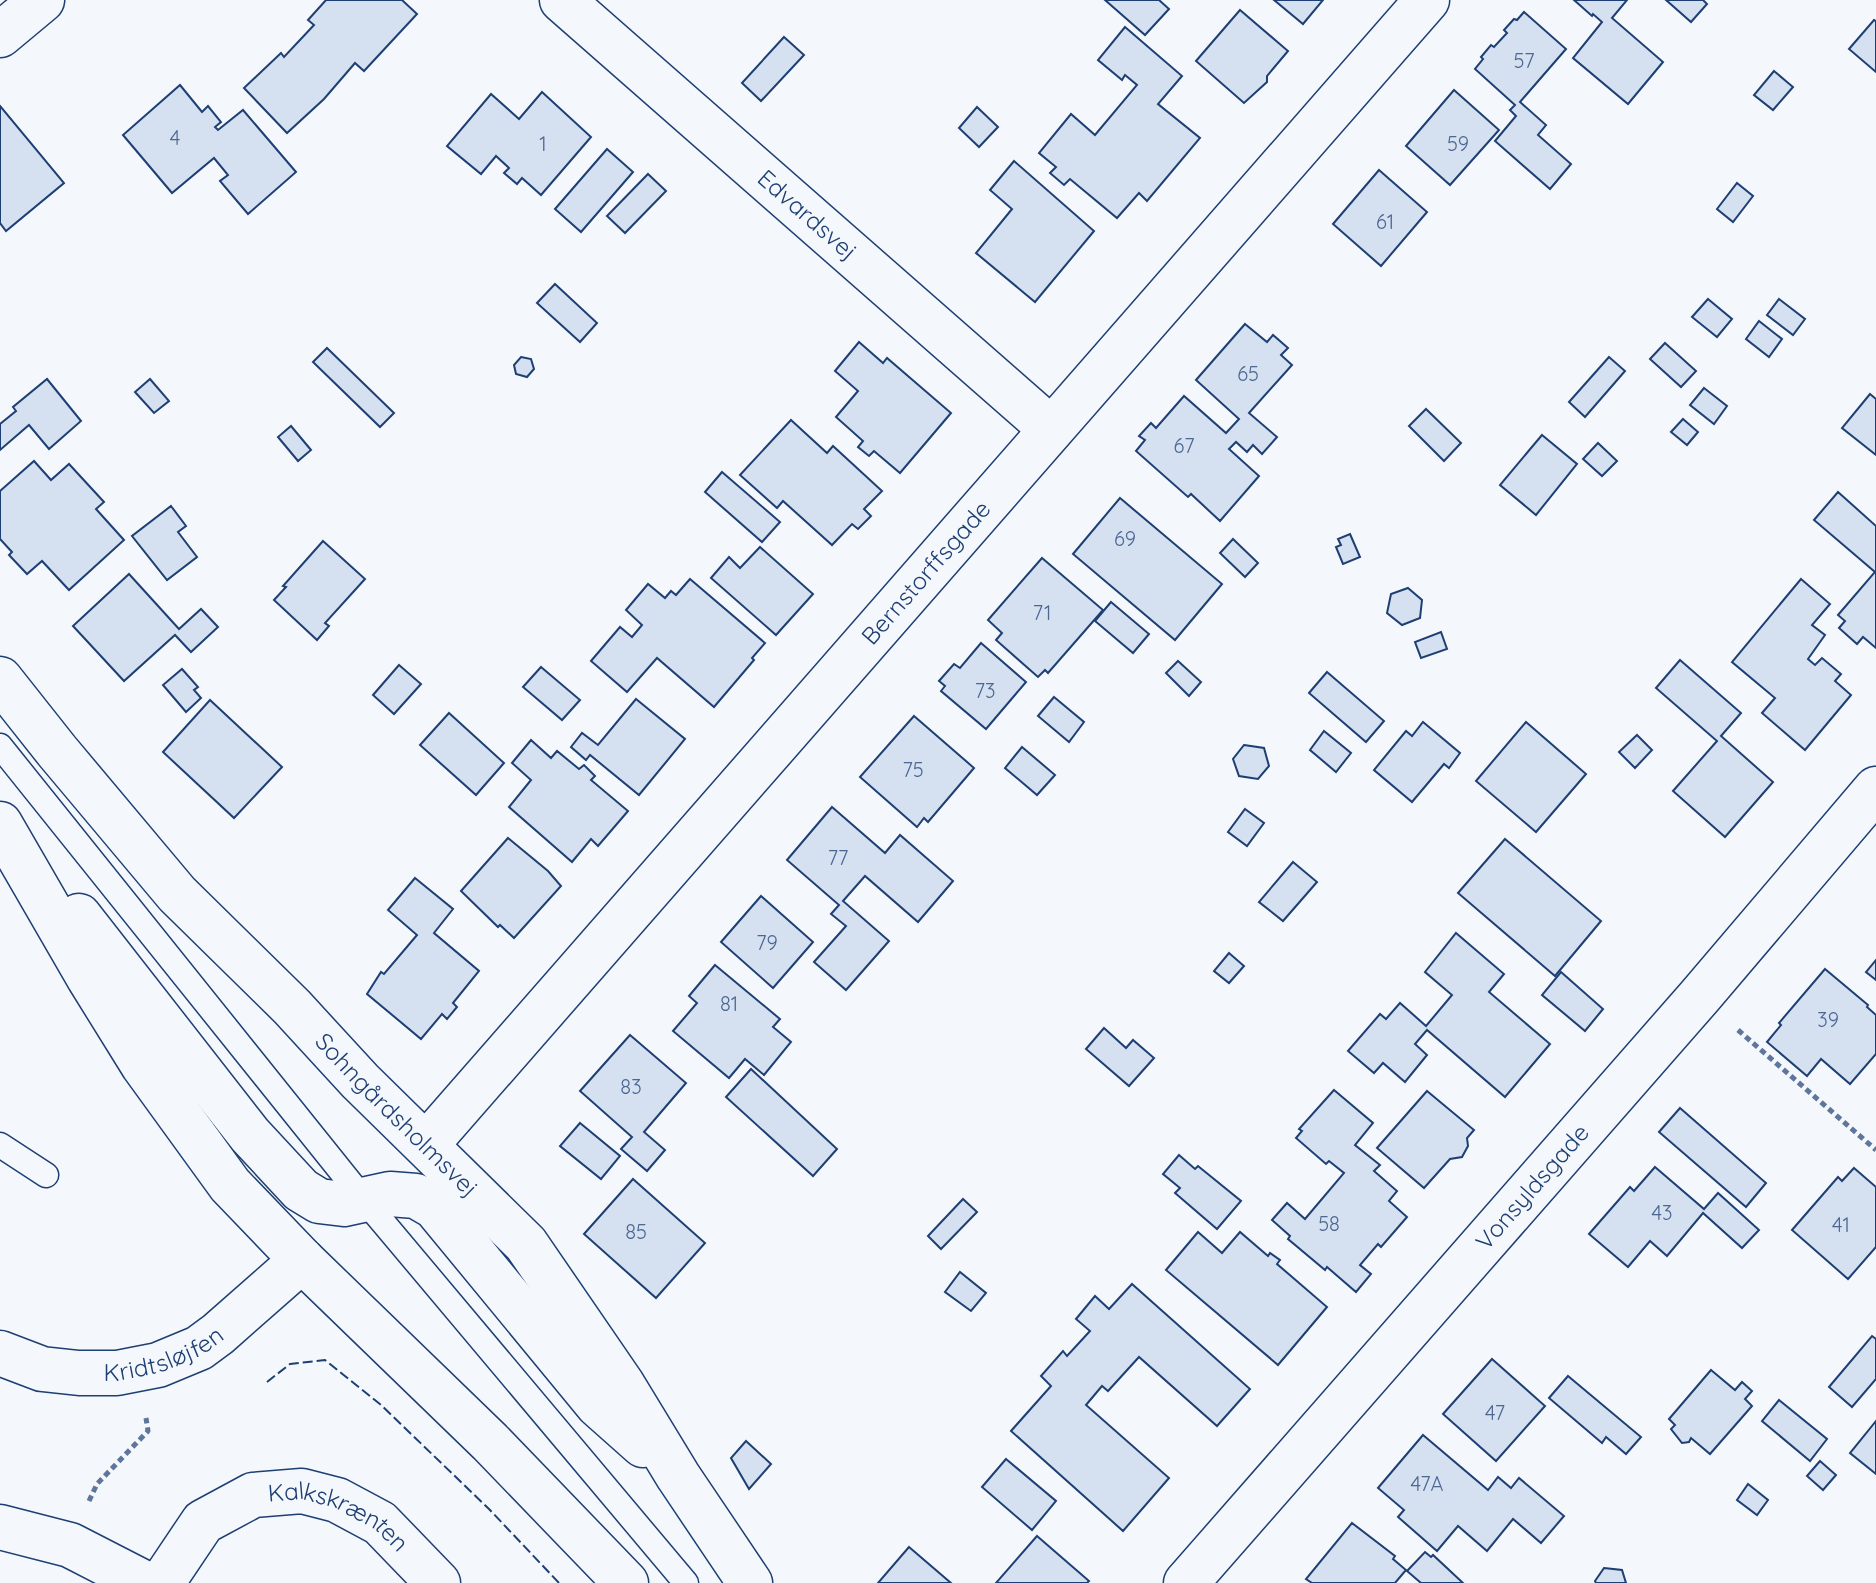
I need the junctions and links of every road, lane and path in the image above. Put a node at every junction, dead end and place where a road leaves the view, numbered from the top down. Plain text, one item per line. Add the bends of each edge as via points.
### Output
1 (42, 0) edge
2 (562, 0) edge
3 (1427, 0) edge
4 (0, 35) edge
5 (1051, 429) junction
6 (0, 679) edge
7 (0, 746) edge
8 (1876, 789) edge
9 (0, 822) edge
10 (1700, 996) junction
11 (0, 1145) edge
12 (426, 1145) junction
13 (1876, 1150) edge
14 (46, 1175) dead end
15 (365, 1201) junction
16 (302, 1260) junction
17 (0, 1353) edge
18 (148, 1431) dead end
19 (678, 1476) junction
20 (97, 1484) dead end
21 (0, 1527) edge
22 (144, 1583) edge
23 (162, 1583) edge
24 (438, 1583) edge
25 (626, 1583) edge
26 (686, 1583) edge
27 (750, 1583) edge
28 (1186, 1583) edge

1 - 4 street
2 - 5 street, Edvardsvej
3 - 5 street, Bernstorffsgade
5 - 12 street, Bernstorffsgade
6 - 12 street, Sohngårdsholmsvej via 177,894
7 - 15 lane
8 - 10 street, Vonsyldsgade
9 - 15 street via 266,1154 319,1201
9 - 16 street via 143,1065 230,1185
10 - 13 path
10 - 28 street, Vonsyldsgade
11 - 14 lane
12 - 15 street, Bernstorffsgade
12 - 19 street, Sohngårdsholmsvej via 526,1244
15 - 16 street, Kridtsløjfen
15 - 19 street via 390,1194 416,1196 435,1207 598,1405
15 - 26 lane
16 - 17 street, Kridtsløjfen via 209,1341 158,1365 79,1373 42,1369
16 - 25 street
18 - 20 path
19 - 27 street, Sohngårdsholmsvej
21 - 22 street via 70,1545
23 - 24 street, Kalkskrænten via 203,1522 253,1495 302,1491 337,1500 380,1523

